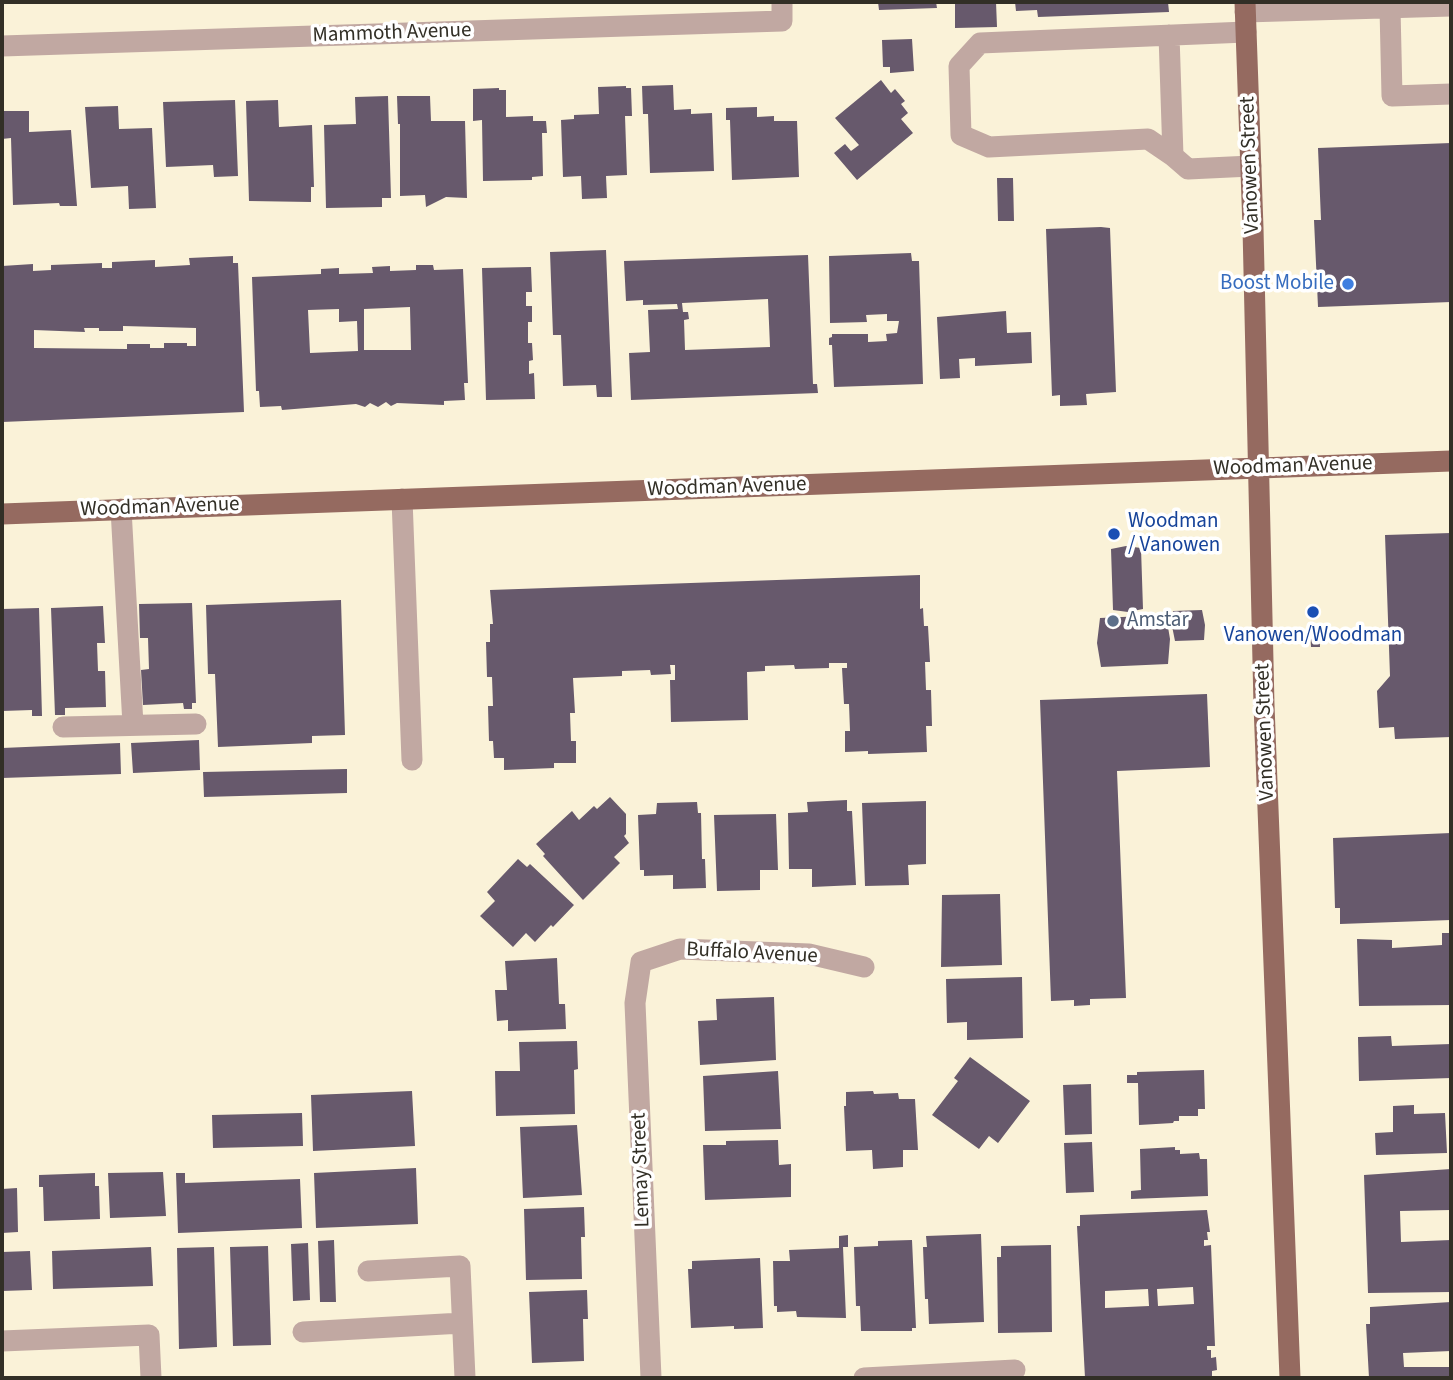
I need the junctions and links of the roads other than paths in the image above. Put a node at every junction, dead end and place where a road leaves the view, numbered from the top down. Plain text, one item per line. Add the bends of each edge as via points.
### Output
1 (1451, 6) edge
2 (1390, 8) junction
3 (782, 12) edge
4 (1246, 15) edge
5 (1168, 35) junction
6 (2, 46) edge
7 (1451, 94) edge
8 (1173, 156) junction
9 (1251, 166) junction
10 (1451, 461) edge
11 (1259, 469) junction
12 (402, 499) junction
13 (121, 509) junction
14 (2, 514) edge
15 (196, 724) dead end
16 (133, 725) junction
17 (63, 727) dead end
18 (412, 760) dead end
19 (641, 962) joint
20 (864, 967) dead end
21 (368, 1271) dead end
22 (462, 1323) junction
23 (303, 1332) dead end
24 (2, 1341) edge
25 (1015, 1370) dead end
26 (151, 1378) edge
27 (465, 1378) edge
28 (651, 1378) edge
29 (864, 1378) edge
30 (1290, 1378) edge

1 - 2 street
2 - 4 street
2 - 7 street via 1392,96
3 - 6 street, Mammoth Avenue
4 - 5 street
4 - 9 main road, Vanowen Street
5 - 8 street
5 - 8 street via 980,43 959,66 961,135 989,147 1149,139
8 - 9 street via 1188,169
9 - 11 main road, Vanowen Street
10 - 11 main road, Woodman Avenue
11 - 12 main road, Woodman Avenue
11 - 30 main road, Vanowen Street
12 - 13 main road, Woodman Avenue
12 - 18 street
13 - 14 main road, Woodman Avenue
13 - 16 street
15 - 16 street
16 - 17 street
19 - 20 street, Buffalo Avenue via 680,949 809,954
19 - 28 street, Lemay Street via 635,1003
21 - 22 street via 460,1266
22 - 23 street
22 - 27 street
24 - 26 street via 149,1335
25 - 29 street

